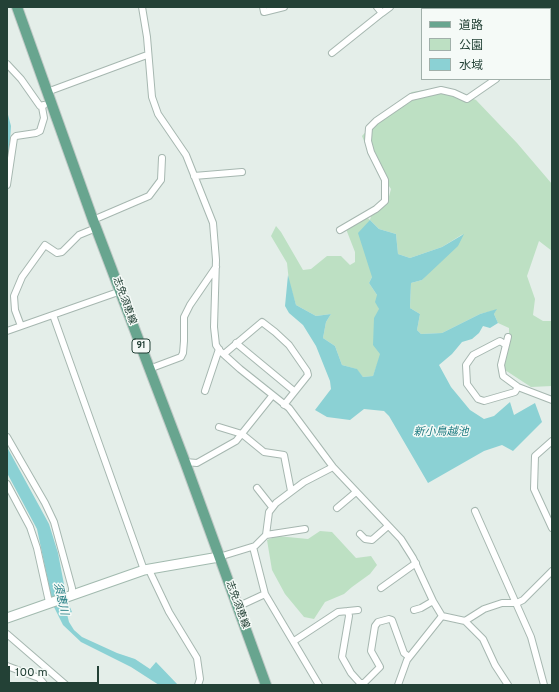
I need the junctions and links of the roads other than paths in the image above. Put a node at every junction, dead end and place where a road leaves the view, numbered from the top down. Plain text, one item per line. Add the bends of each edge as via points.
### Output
1 (17, 7) edge
2 (142, 7) edge
3 (263, 7) edge
4 (284, 7) edge
5 (377, 7) edge
6 (390, 7) edge
7 (382, 13) junction
8 (332, 52) dead end
9 (147, 55) junction
10 (7, 64) edge
11 (495, 80) edge
12 (47, 92) junction
13 (47, 104) junction
14 (162, 158) dead end
15 (242, 172) dead end
16 (194, 176) junction
17 (7, 185) edge
18 (95, 224) junction
19 (340, 230) dead end
20 (216, 267) junction
21 (121, 290) junction
22 (54, 315) junction
23 (20, 326) junction
24 (7, 331) edge
25 (508, 337) dead end
26 (236, 344) junction
27 (506, 345) junction
28 (221, 352) junction
29 (149, 369) junction
30 (518, 387) junction
31 (204, 390) dead end
32 (294, 391) junction
33 (272, 396) junction
34 (552, 400) edge
35 (284, 404) junction
36 (219, 427) dead end
37 (242, 434) junction
38 (7, 437) edge
39 (552, 441) edge
40 (185, 462) junction
41 (333, 467) junction
42 (7, 484) edge
43 (257, 488) dead end
44 (291, 492) junction
45 (356, 492) junction
46 (272, 508) junction
47 (337, 508) dead end
48 (475, 511) dead end
49 (388, 526) junction
50 (552, 528) edge
51 (305, 529) dead end
52 (360, 534) dead end
53 (266, 535) junction
54 (253, 547) junction
55 (219, 557) junction
56 (416, 563) junction
57 (146, 570) junction
58 (552, 571) edge
59 (382, 588) dead end
60 (265, 594) junction
61 (71, 595) junction
62 (433, 601) junction
63 (50, 602) junction
64 (517, 603) junction
65 (237, 607) junction
66 (358, 610) dead end
67 (414, 610) dead end
68 (348, 611) junction
69 (442, 616) junction
70 (7, 618) edge
71 (465, 621) junction
72 (7, 634) edge
73 (294, 641) junction
74 (409, 657) junction
75 (7, 666) edge
76 (45, 685) edge
77 (66, 685) edge
78 (198, 685) edge
79 (266, 685) edge
80 (319, 685) edge
81 (399, 685) edge
82 (508, 685) edge
83 (544, 685) edge

1 - 12 main road, 志免須恵線 / 91
2 - 9 street
3 - 4 street via 264,12
5 - 7 street
6 - 7 street
7 - 8 street
9 - 12 street
9 - 16 street via 152,97 158,114 181,145
10 - 13 street
11 - 19 street via 468,99 441,90 411,97 376,121 369,128 368,142 385,180 385,201
12 - 13 main road, 志免須恵線 / 91
13 - 17 street via 40,131 14,138
13 - 18 main road, 志免須恵線 / 91
14 - 18 street via 161,180 149,196
15 - 16 street
16 - 20 street via 213,223
18 - 21 main road, 志免須恵線 / 91
18 - 23 street via 62,252 58,253 45,245 22,277 14,296
20 - 28 street via 214,338
20 - 29 street via 184,317 181,357
21 - 22 street
21 - 29 main road, 志免須恵線 / 91
22 - 23 street
22 - 57 street
23 - 24 street
25 - 27 street
26 - 28 street
26 - 32 street
26 - 32 street via 262,322 275,332 289,344 307,370 308,375
27 - 30 street via 501,365 503,376
27 - 30 street via 500,341 473,355 466,365 467,384 478,399 484,401 515,392
28 - 31 street
28 - 33 street
29 - 40 main road, 志免須恵線 / 91
30 - 34 street
32 - 35 street
33 - 35 street
33 - 37 street
35 - 41 street
36 - 37 street
37 - 40 street via 236,441 197,463
37 - 44 street via 264,452 284,455
38 - 61 street via 54,522 72,588
39 - 50 street via 535,456 534,489
40 - 55 main road, 志免須恵線 / 91
41 - 44 street
41 - 45 street
42 - 63 street via 30,527
43 - 46 street
44 - 46 street
45 - 47 street
45 - 49 street
46 - 53 street via 269,512
48 - 64 street
49 - 52 street via 372,540 365,539
49 - 56 street via 406,546
51 - 53 street
53 - 54 street
54 - 55 street
54 - 60 street
55 - 57 street
55 - 65 main road, 志免須恵線 / 91
56 - 59 street
56 - 62 street
57 - 61 street
57 - 78 street via 197,658 200,678
58 - 64 street
60 - 65 street
60 - 73 street
61 - 63 street
62 - 67 street
62 - 69 street
63 - 70 street
64 - 71 street via 507,602 490,607
64 - 83 street via 535,647
65 - 79 main road, 志免須恵線 / 91
66 - 68 street
68 - 73 street via 338,612
68 - 74 street via 342,657 360,683 364,683 380,667 371,651 378,622 392,620 404,653
69 - 71 street
69 - 74 street
71 - 82 street via 483,638 495,665
72 - 77 street
73 - 80 street
74 - 81 street via 403,667
75 - 76 street via 39,678

